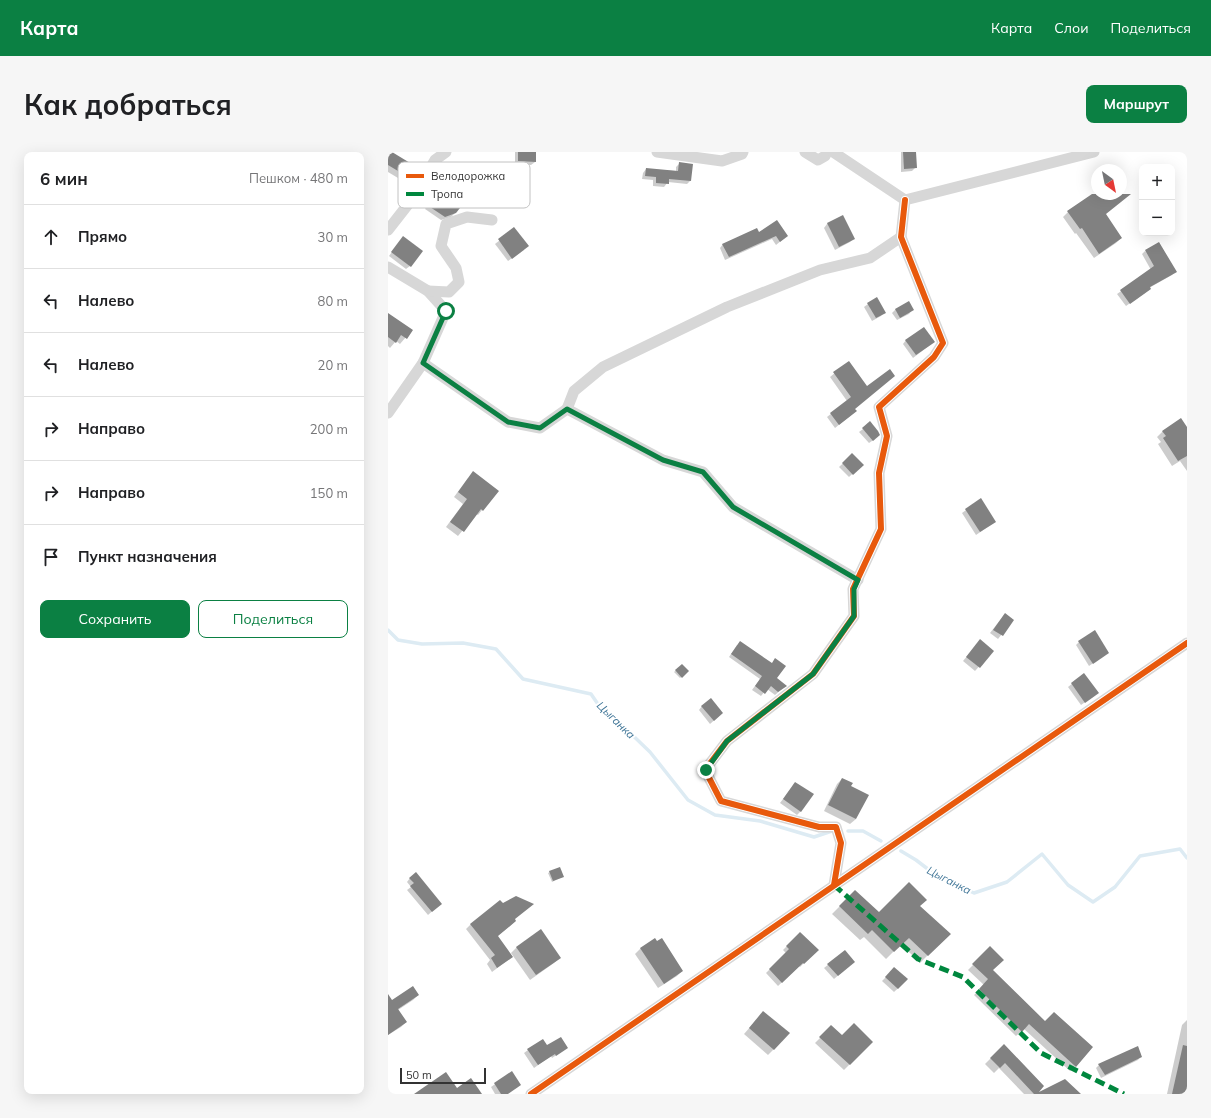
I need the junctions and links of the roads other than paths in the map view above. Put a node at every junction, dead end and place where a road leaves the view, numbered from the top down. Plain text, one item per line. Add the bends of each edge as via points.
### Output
1 (446, 152) edge
2 (657, 152) edge
3 (744, 152) edge
4 (805, 152) edge
5 (826, 152) edge
6 (833, 152) edge
7 (1094, 152) edge
8 (434, 162) edge
9 (905, 200) junction
10 (405, 208) edge
11 (492, 220) dead end
12 (388, 230) edge
13 (901, 237) junction
14 (388, 267) edge
15 (428, 291) junction
16 (423, 363) junction
17 (567, 409) junction
18 (388, 413) edge
19 (858, 580) junction
20 (1187, 643) edge
21 (834, 885) junction
22 (531, 1094) edge

1 - 8 street
2 - 3 street via 722,161
4 - 5 street via 818,160 825,156
6 - 9 street
7 - 9 street
9 - 13 street
10 - 12 street
11 - 15 street via 467,216 446,224 441,246 456,268 459,282 449,292
13 - 17 street via 870,258 820,270 734,304 603,367 574,391
13 - 19 street via 943,343 934,356 879,407 887,436 879,473 881,529
14 - 15 street
15 - 16 street via 446,311
16 - 17 street via 508,422 540,428
16 - 18 street
17 - 19 street via 663,460 703,472 733,507
19 - 21 street via 854,589 854,616 813,674 727,741 706,770 721,801 819,827 836,827 841,843
20 - 21 street
21 - 22 street

